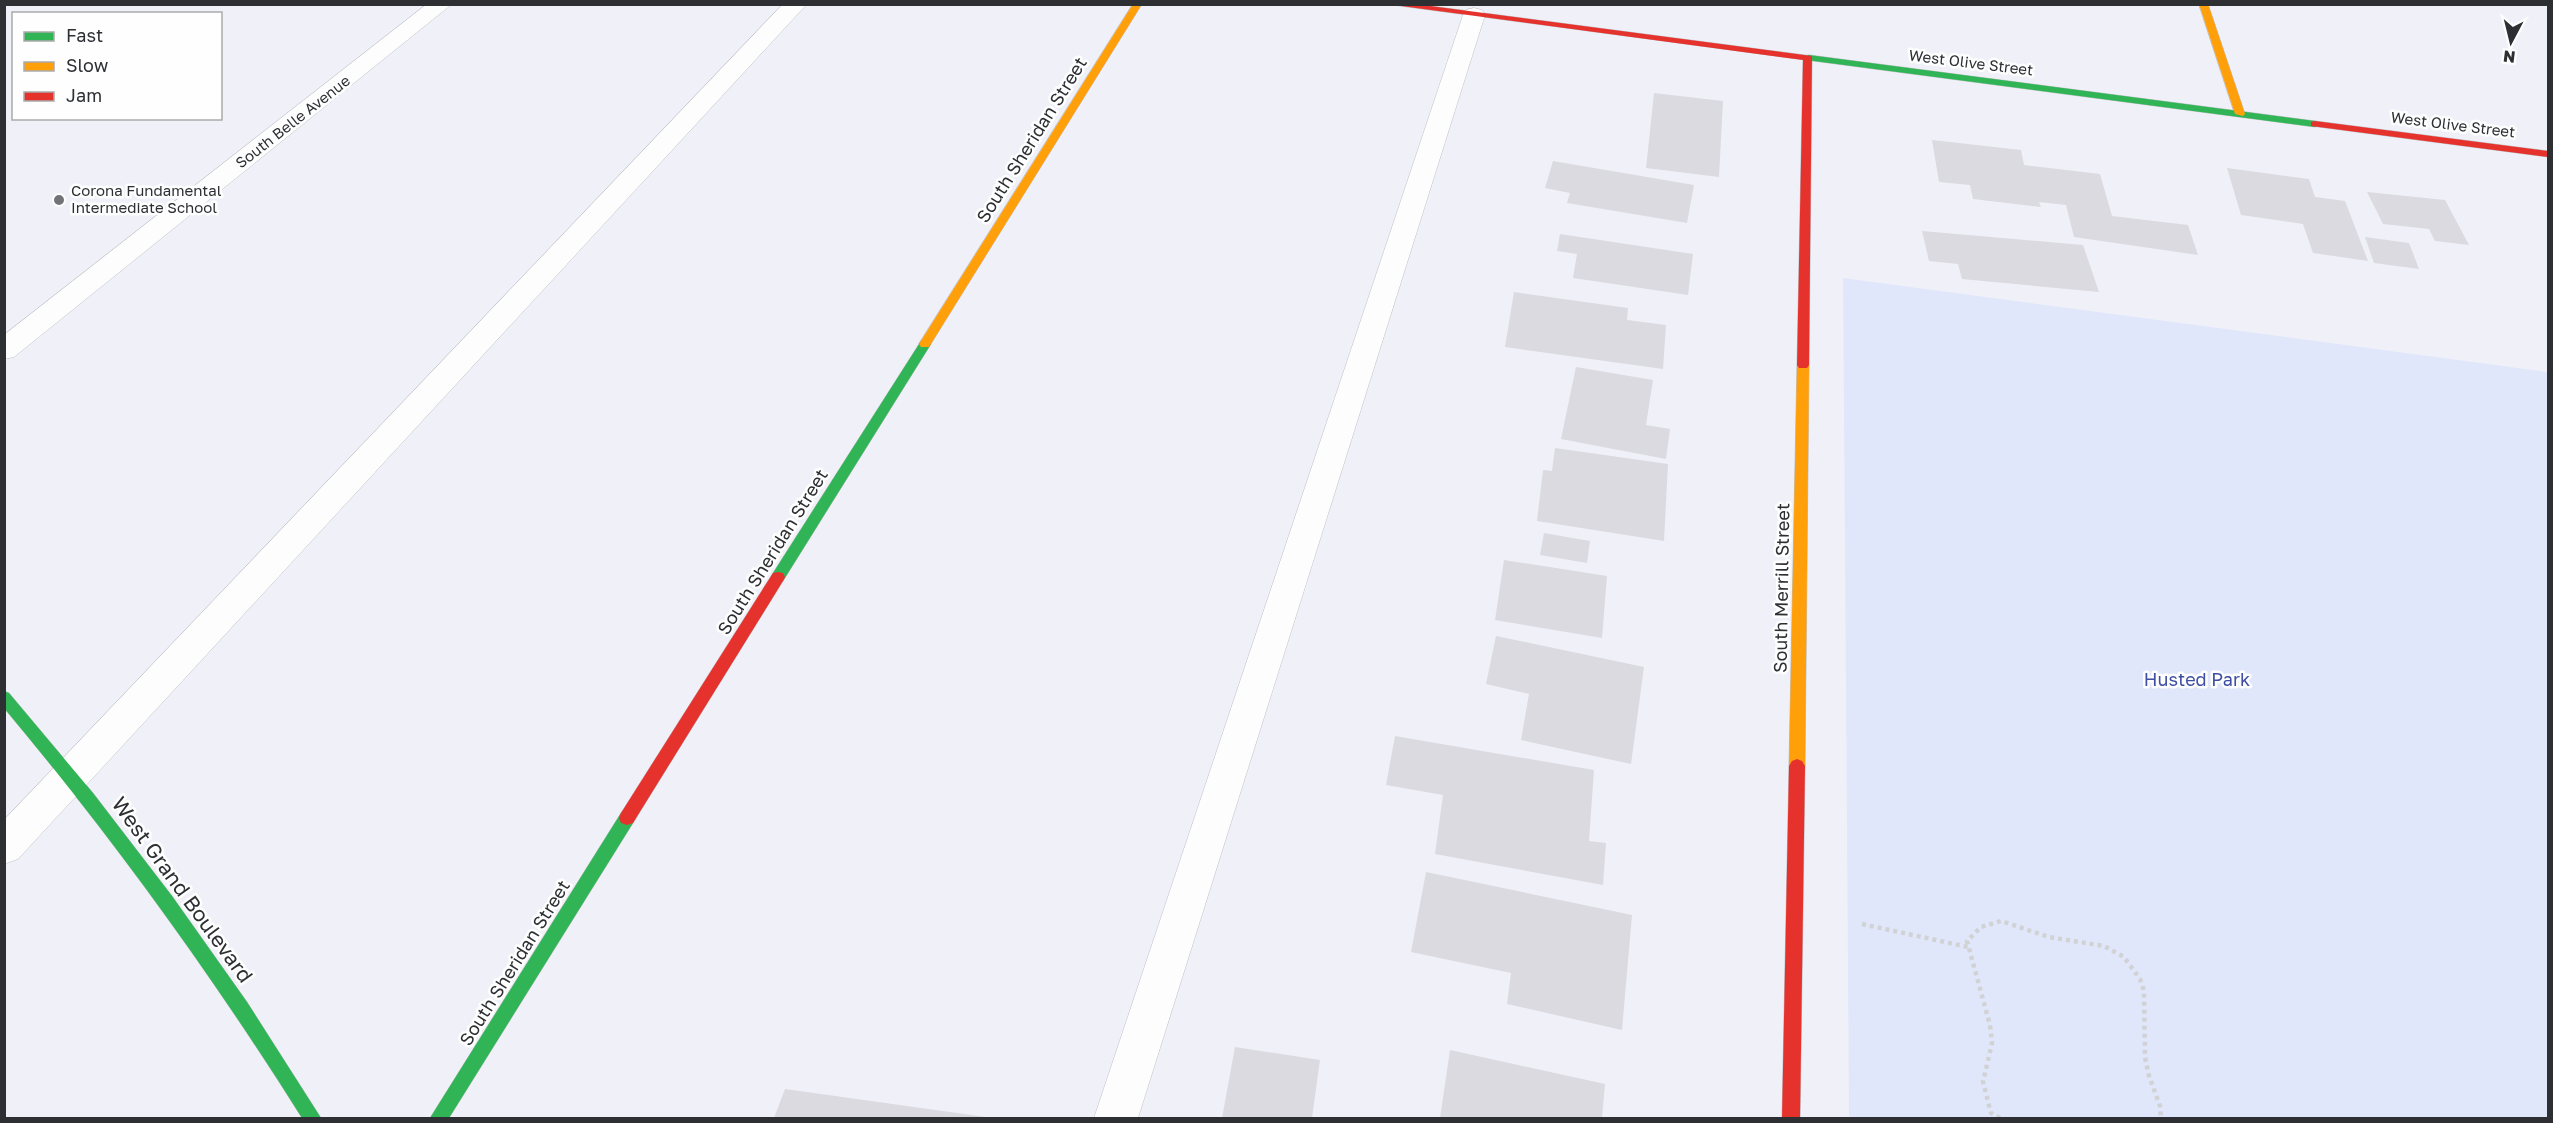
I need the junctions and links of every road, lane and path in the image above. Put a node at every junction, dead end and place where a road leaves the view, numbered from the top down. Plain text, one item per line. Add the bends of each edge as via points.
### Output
1 (441, 4) edge
2 (796, 4) edge
3 (1138, 4) edge
4 (1390, 4) edge
5 (2203, 4) edge
6 (1474, 15) junction
7 (1808, 58) junction
8 (2240, 114) junction
9 (2548, 154) edge
10 (4, 350) edge
11 (4, 697) edge
12 (70, 776) junction
13 (4, 847) edge
14 (1862, 924) dead end
15 (1968, 947) junction
16 (312, 1119) edge
17 (439, 1119) edge
18 (1116, 1119) edge
19 (1791, 1119) edge
20 (2000, 1119) edge
21 (2161, 1119) edge

1 - 10 street, South Belle Avenue
2 - 12 street
3 - 17 street, South Sheridan Street
4 - 6 street, West Olive Street
5 - 8 street
6 - 7 street, West Olive Street
6 - 18 street
7 - 8 street, West Olive Street
7 - 19 street, South Merrill Street
8 - 9 street, West Olive Street
11 - 12 street, West Grand Boulevard
12 - 13 street
12 - 16 street, West Grand Boulevard via 176,912
14 - 15 path
15 - 20 path via 1991,1034 1983,1082 1991,1113
15 - 21 path via 1967,941 1975,929 2002,921 2053,939 2102,944 2118,953 2143,984 2147,1069

